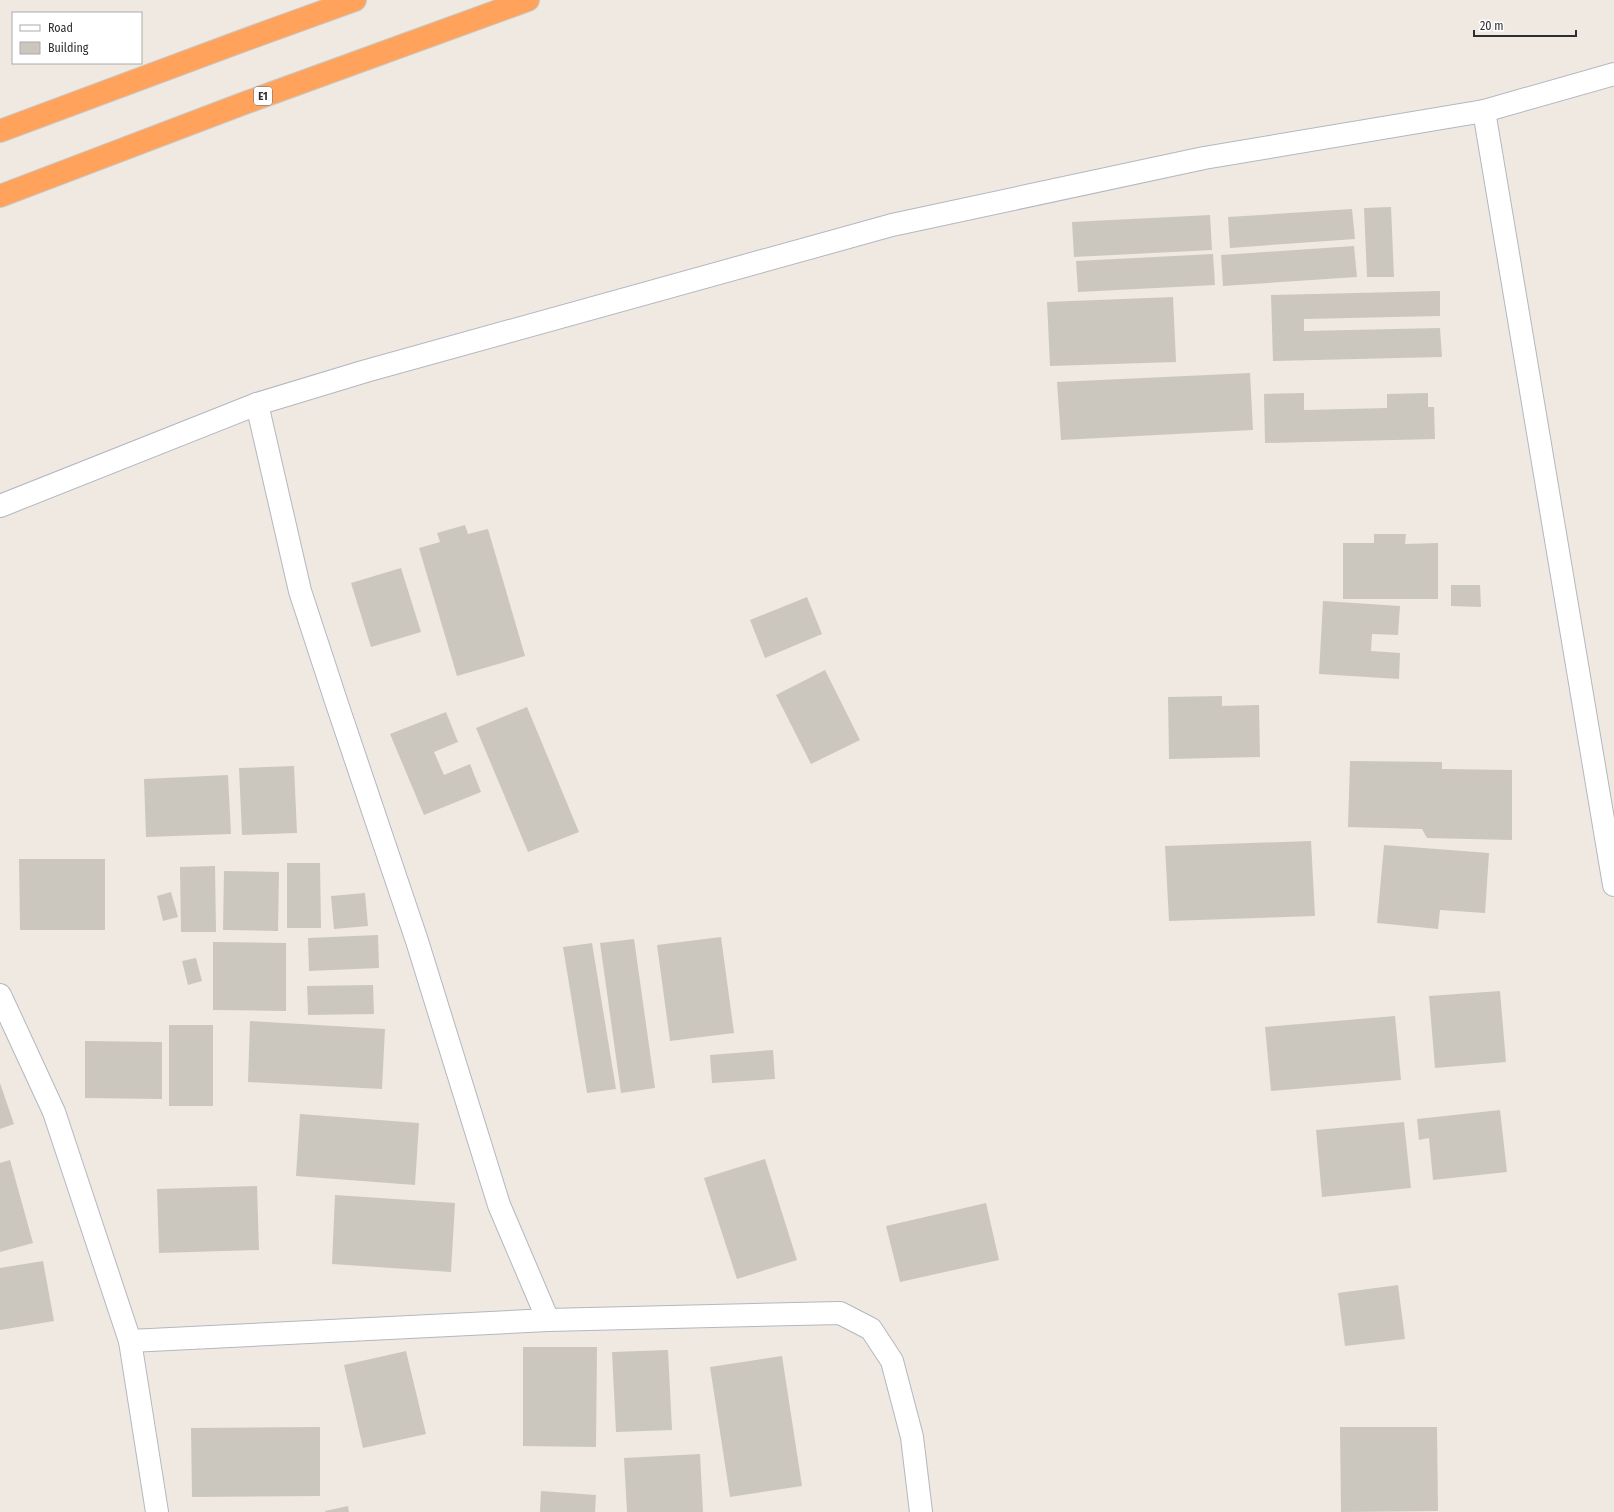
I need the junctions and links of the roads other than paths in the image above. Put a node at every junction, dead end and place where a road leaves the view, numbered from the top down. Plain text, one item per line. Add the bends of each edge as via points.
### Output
1 (355, 0) edge
2 (528, 0) edge
3 (1614, 74) edge
4 (1484, 111) junction
5 (0, 131) edge
6 (0, 196) edge
7 (257, 404) junction
8 (0, 506) edge
9 (1614, 885) edge
10 (0, 995) edge
11 (548, 1320) junction
12 (130, 1341) junction
13 (157, 1512) edge
14 (921, 1512) edge

1 - 5 highway
2 - 6 highway, E1 via 242,104
3 - 4 street
4 - 7 street via 1204,158 892,225 366,371
4 - 9 street
7 - 8 street
7 - 11 street via 300,591 417,941 499,1205
10 - 12 street via 54,1112
11 - 12 street
11 - 14 street via 840,1313 871,1329 892,1361 912,1437
12 - 13 street

